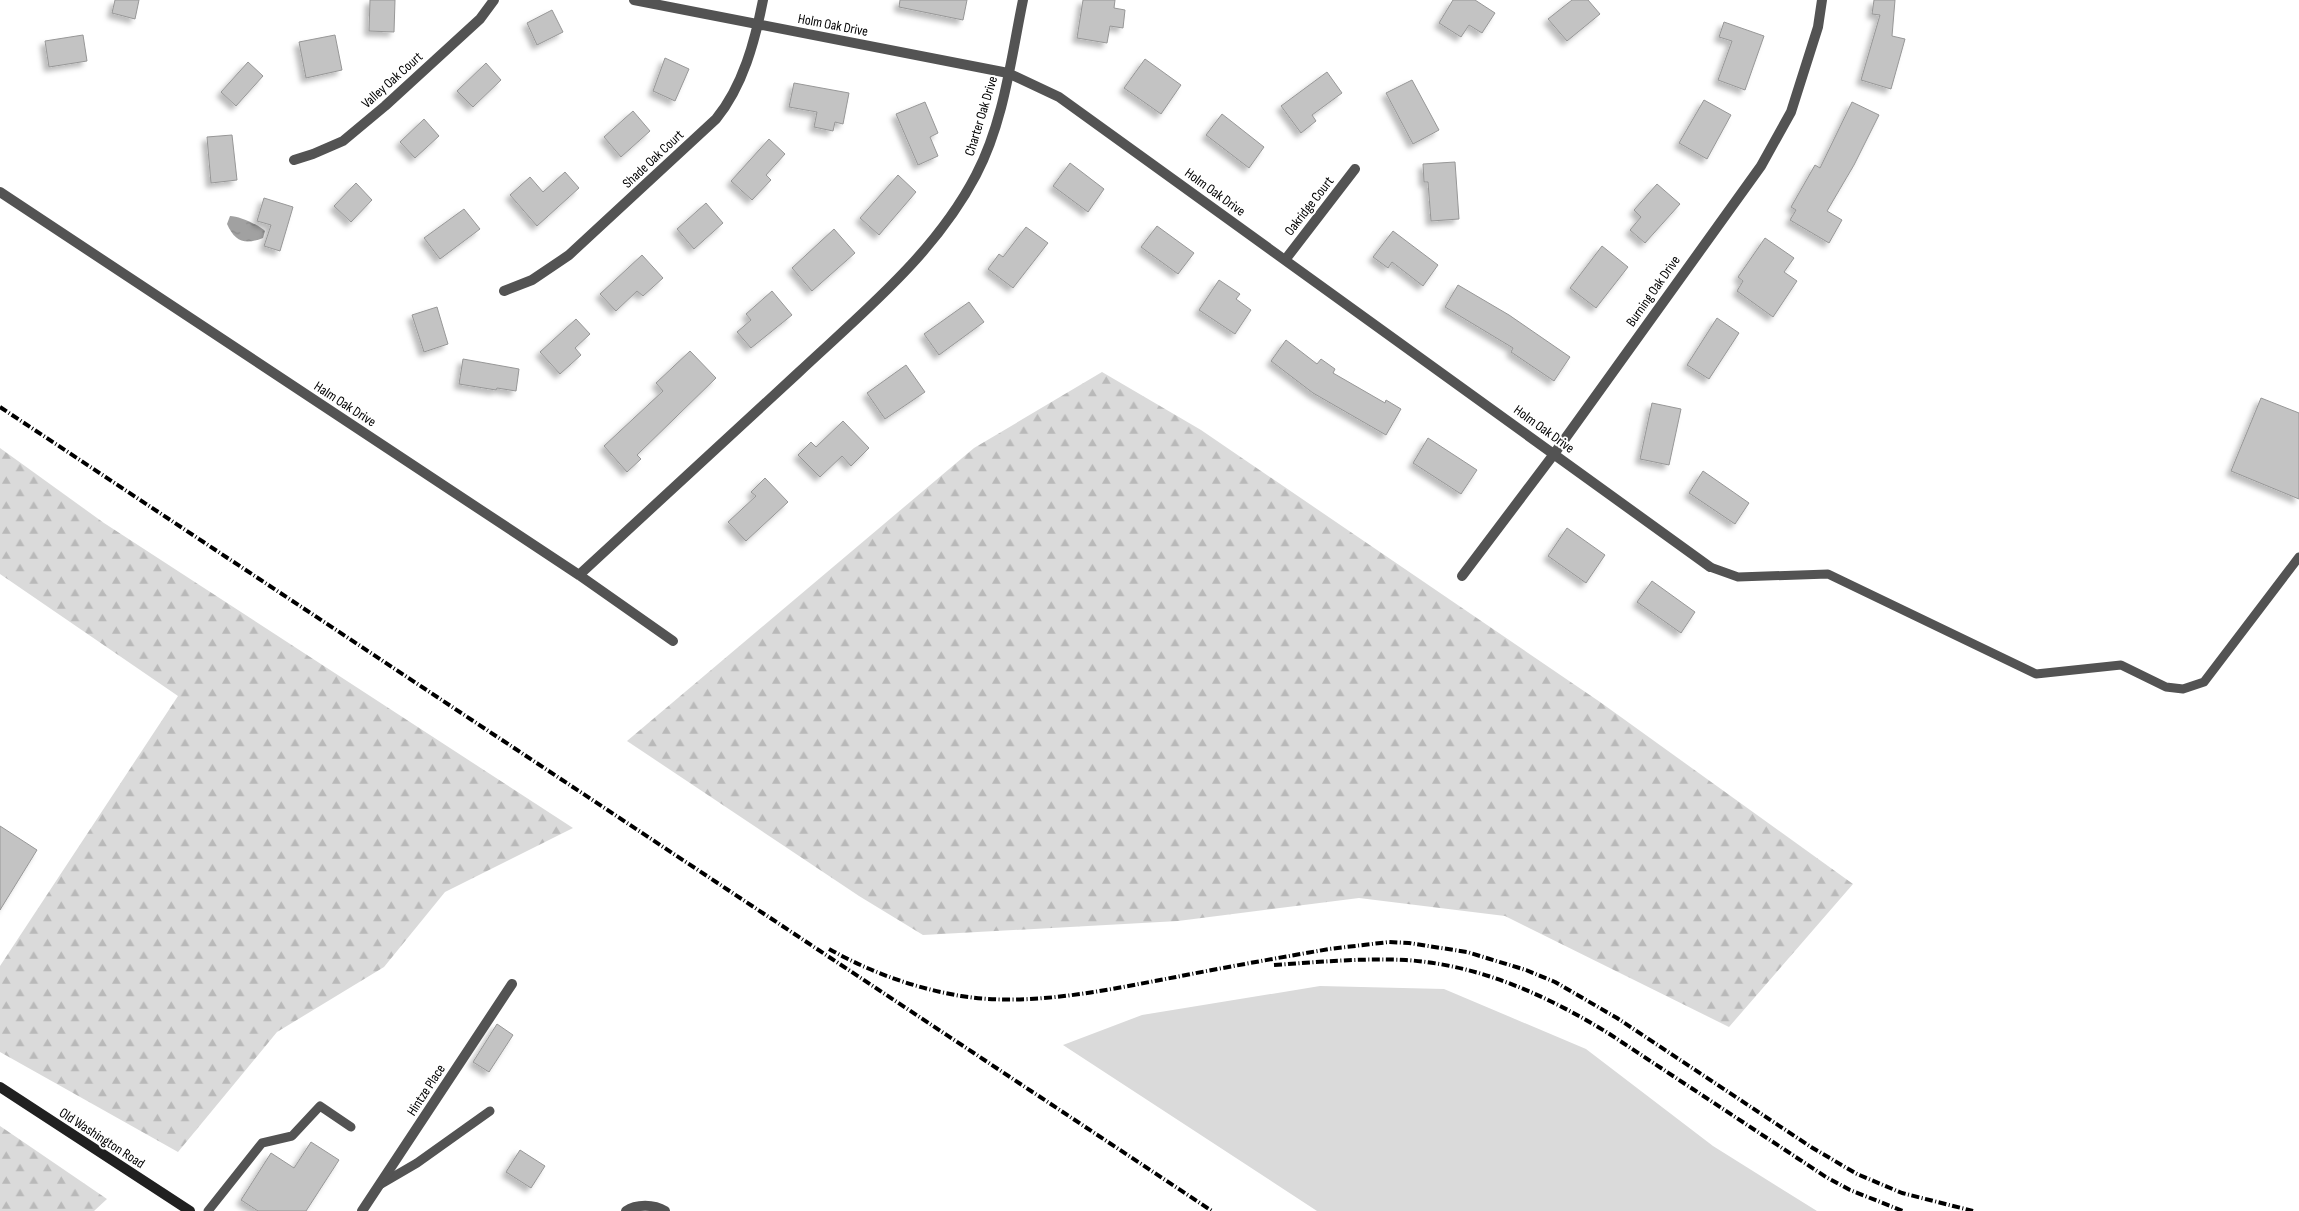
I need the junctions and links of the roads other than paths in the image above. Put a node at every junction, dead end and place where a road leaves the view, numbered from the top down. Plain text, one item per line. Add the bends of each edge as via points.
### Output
1 (494, 0) edge
2 (634, 0) edge
3 (763, 0) edge
4 (1023, 0) edge
5 (1822, 0) edge
6 (758, 25) junction
7 (1008, 73) junction
8 (294, 160) dead end
9 (1355, 169) dead end
10 (0, 192) edge
11 (1285, 260) junction
12 (504, 291) dead end
13 (1554, 454) junction
14 (2299, 557) edge
15 (1710, 567) joint
16 (579, 575) junction
17 (1462, 576) dead end
18 (673, 641) dead end
19 (512, 984) dead end
20 (0, 1087) edge
21 (490, 1111) dead end
22 (351, 1127) dead end
23 (380, 1184) junction
24 (190, 1211) edge
25 (208, 1211) edge
26 (362, 1211) edge
27 (626, 1211) edge
28 (665, 1211) edge

1 - 8 street, Valley Oak Court via 480,19 343,141
2 - 6 street, Holm Oak Drive
3 - 6 street, Shade Oak Court
4 - 7 street, Charter Oak Drive
5 - 13 street, Burning Oak Drive via 1818,27 1791,112 1761,166
6 - 7 street, Holm Oak Drive
6 - 12 street, Shade Oak Court via 742,74 729,103 716,119 569,255 532,280
7 - 11 street, Holm Oak Drive via 1059,97 1099,124
7 - 16 street, Charter Oak Drive via 996,125 977,173 928,247 880,297
9 - 11 street, Oakridge Court
10 - 16 street, Halm Oak Drive
11 - 13 street, Holm Oak Drive
13 - 15 street, Holm Oak Drive
13 - 17 street, Burning Oak Drive
14 - 15 lane via 2204,682 2183,689 2166,687 2121,665 2036,674 1828,574 1738,577
16 - 18 street, Halm Oak Drive
19 - 23 street, Hintze Place
20 - 24 main road, Old Washington Road
21 - 23 lane via 417,1163
22 - 25 lane via 320,1106 292,1136 262,1143
23 - 26 street, Hintze Place
27 - 28 street via 647,1205

